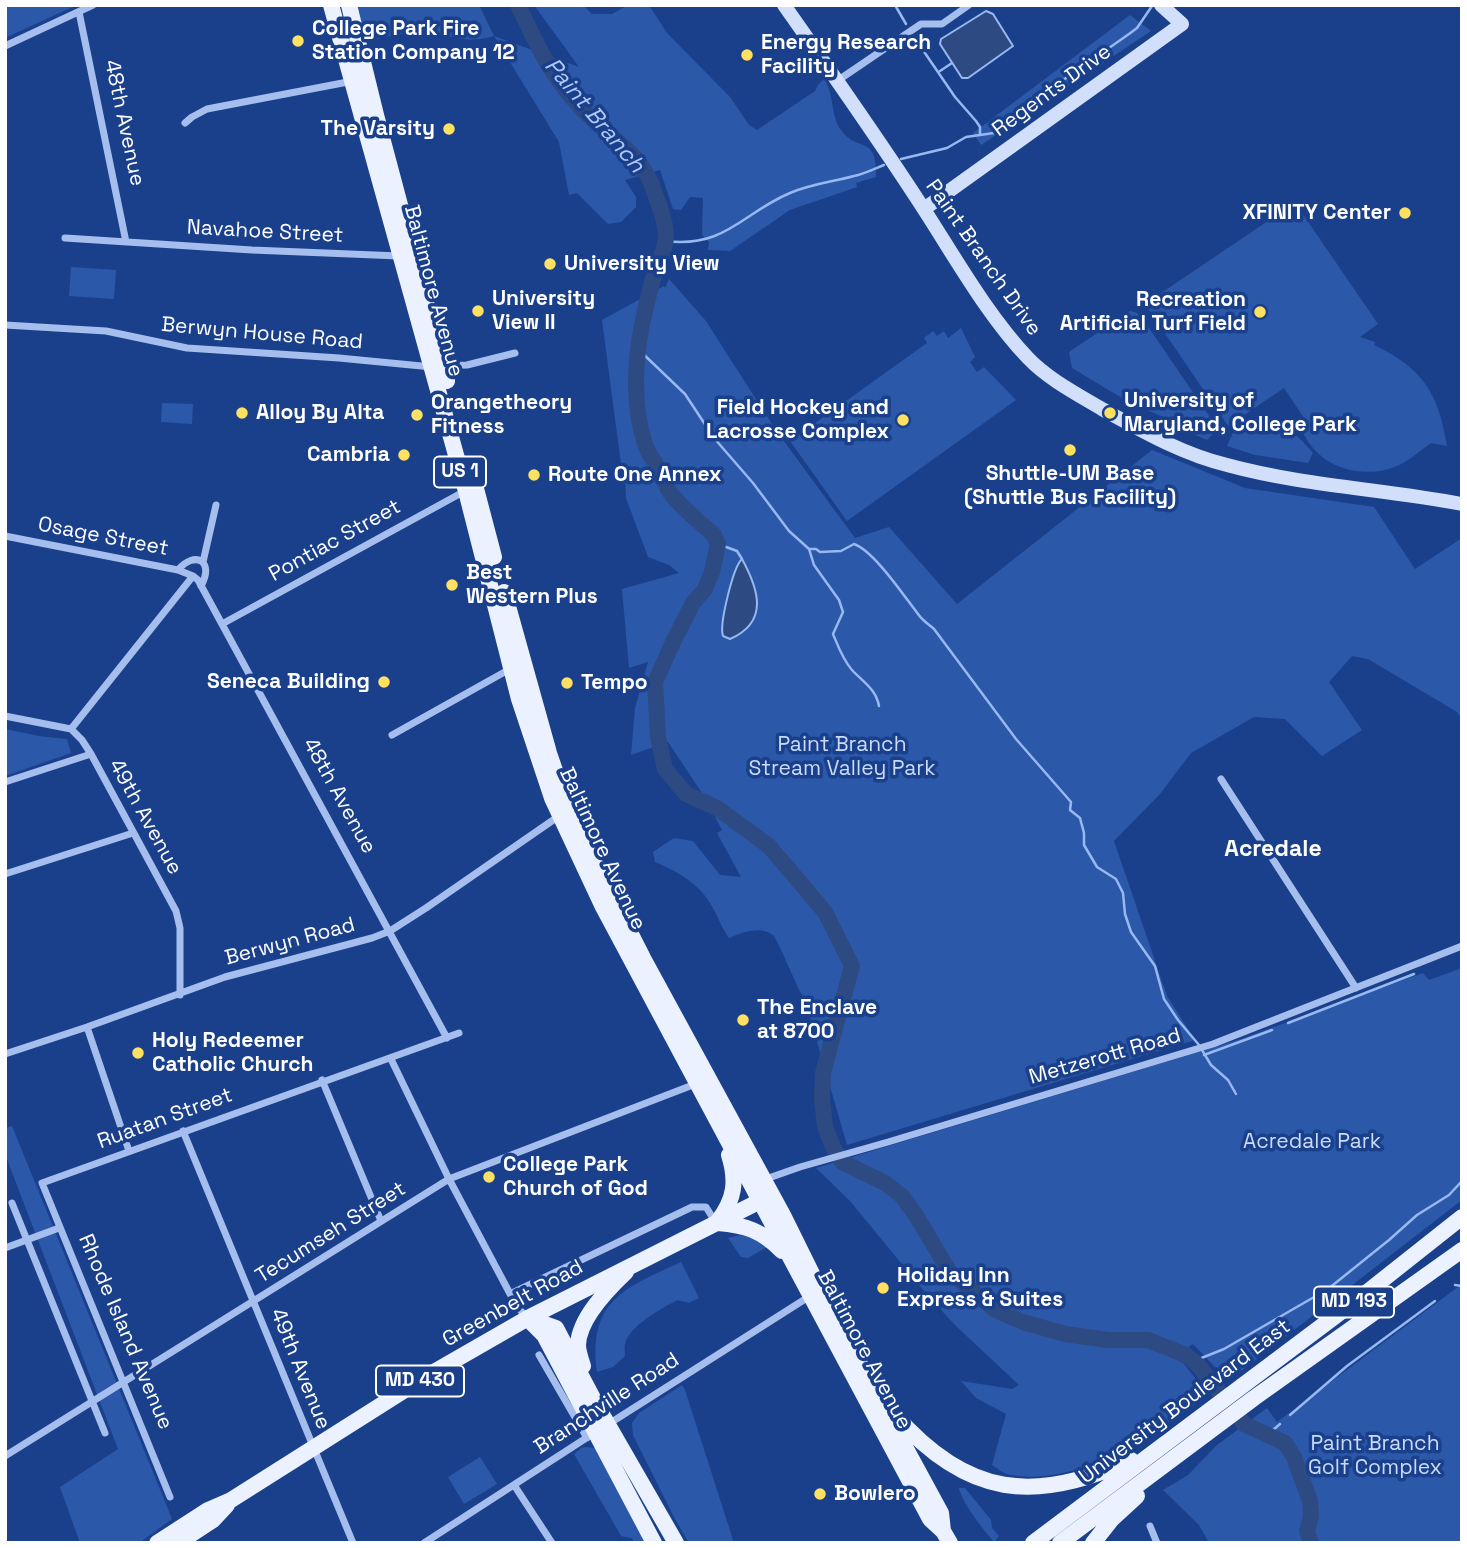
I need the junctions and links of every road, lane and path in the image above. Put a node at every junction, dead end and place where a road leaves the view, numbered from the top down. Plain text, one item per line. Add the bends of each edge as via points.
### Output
1 (93, 5) edge
2 (331, 5) edge
3 (349, 5) edge
4 (784, 5) edge
5 (969, 5) edge
6 (1161, 5) edge
7 (79, 12) junction
8 (5, 46) edge
9 (837, 80) junction
10 (353, 81) junction
11 (185, 123) dead end
12 (924, 209) junction
13 (65, 238) dead end
14 (126, 242) junction
15 (401, 255) junction
16 (5, 325) edge
17 (515, 353) dead end
18 (437, 366) junction
19 (466, 491) junction
20 (1462, 504) edge
21 (216, 505) dead end
22 (5, 536) edge
23 (203, 562) junction
24 (178, 570) junction
25 (193, 576) junction
26 (201, 586) junction
27 (222, 624) junction
28 (511, 668) junction
29 (5, 716) edge
30 (71, 729) junction
31 (392, 735) dead end
32 (91, 754) junction
33 (1221, 779) dead end
34 (5, 782) edge
35 (559, 816) junction
36 (134, 834) junction
37 (5, 874) edge
38 (390, 930) junction
39 (1462, 946) edge
40 (1356, 988) junction
41 (180, 995) junction
42 (87, 1027) junction
43 (459, 1033) dead end
44 (447, 1038) junction
45 (5, 1054) edge
46 (391, 1059) junction
47 (323, 1080) junction
48 (698, 1083) junction
49 (719, 1123) junction
50 (183, 1132) junction
51 (129, 1151) junction
52 (449, 1179) junction
53 (758, 1182) junction
54 (42, 1183) joint
55 (766, 1198) junction
56 (12, 1203) dead end
57 (1462, 1217) edge
58 (381, 1221) junction
59 (716, 1223) junction
60 (59, 1228) junction
61 (26, 1240) junction
62 (5, 1248) edge
63 (1462, 1250) edge
64 (792, 1261) junction
65 (635, 1263) junction
66 (510, 1294) junction
67 (811, 1296) junction
68 (254, 1303) junction
69 (528, 1318) junction
70 (539, 1355) dead end
71 (586, 1382) junction
72 (124, 1383) junction
73 (1249, 1392) junction
74 (875, 1393) junction
75 (92, 1401) junction
76 (1210, 1420) junction
77 (597, 1432) junction
78 (106, 1433) dead end
79 (1165, 1444) junction
80 (314, 1449) junction
81 (5, 1456) edge
82 (514, 1485) junction
83 (170, 1497) dead end
84 (1150, 1526) dead end
85 (946, 1537) edge
86 (180, 1539) edge
87 (157, 1543) edge
88 (353, 1543) edge
89 (424, 1543) edge
90 (552, 1543) edge
91 (654, 1543) edge
92 (676, 1543) edge
93 (1032, 1543) edge
94 (1060, 1543) edge
95 (1093, 1543) edge
96 (1157, 1543) edge

1 - 7 street
2 - 10 main road, Baltimore Avenue / US 1
3 - 18 main road, Baltimore Avenue / US 1
4 - 9 street, Paint Branch Drive
5 - 9 street via 942,24 921,24
6 - 12 street, Regents Drive via 1182,24
7 - 8 street
7 - 14 street, 48th Avenue
9 - 12 street, Paint Branch Drive
10 - 11 street via 207,109
10 - 15 main road, Baltimore Avenue / US 1
12 - 20 street, Paint Branch Drive via 973,286 1029,360 1069,390 1146,433 1238,468
13 - 14 street, Navahoe Street
14 - 15 street, Navahoe Street
15 - 18 main road, Baltimore Avenue / US 1
16 - 18 street, Berwyn House Road via 106,331 187,348
17 - 18 street, Berwyn House Road via 479,363
18 - 19 main road, Baltimore Avenue / US 1
18 - 53 main road, Baltimore Avenue / US 1 via 563,794
19 - 27 street, Pontiac Street
19 - 28 main road, Baltimore Avenue / US 1
21 - 23 street
22 - 24 street, Osage Street
23 - 24 street via 188,561
23 - 26 street via 207,568
24 - 25 street, Osage Street
25 - 26 street, 48th Avenue
25 - 30 street
26 - 27 street, 48th Avenue
27 - 38 street, 48th Avenue
28 - 31 street
28 - 35 main road, Baltimore Avenue / US 1
29 - 30 street
30 - 32 street, 49th Avenue
32 - 34 street
32 - 36 street, 49th Avenue
33 - 40 street
35 - 38 street, Berwyn Road
35 - 48 main road, Baltimore Avenue / US 1
36 - 37 street
36 - 41 street, 49th Avenue via 178,918
38 - 41 street, Berwyn Road via 357,944 225,977
38 - 44 street, 48th Avenue
39 - 40 street, Metzerott Road
40 - 53 street, Metzerott Road via 1201,1047
41 - 42 street, Berwyn Road
42 - 45 street, Berwyn Road
42 - 51 street
43 - 44 street, Ruatan Street
44 - 46 street, Ruatan Street
46 - 47 street, Ruatan Street
46 - 52 street
47 - 50 street, Ruatan Street
47 - 58 street
48 - 49 main road, Baltimore Avenue / US 1
48 - 52 street, Tecumseh Street
49 - 53 main road, Baltimore Avenue / US 1
49 - 59 main road via 735,1184
50 - 51 street, Ruatan Street
50 - 68 street, 49th Avenue
51 - 54 street, Ruatan Street
52 - 58 street, Tecumseh Street
52 - 66 street
53 - 55 main road, Baltimore Avenue / US 1
54 - 60 street, Rhode Island Avenue
55 - 59 main road, Greenbelt Road / MD 430
55 - 64 main road, Baltimore Avenue / US 1
55 - 74 main road, Baltimore Avenue / US 1
56 - 61 street
57 - 73 main road, University Boulevard East / MD 193
58 - 68 street, Tecumseh Street
59 - 64 main road via 758,1231
59 - 65 main road, Greenbelt Road / MD 430
59 - 66 street, Greenbelt Road via 706,1207 692,1207
60 - 61 street
60 - 72 street, Rhode Island Avenue
61 - 62 street
61 - 75 street
63 - 73 main road, University Boulevard East / MD 193
64 - 67 main road, Baltimore Avenue / US 1
65 - 69 main road, Greenbelt Road / MD 430
65 - 71 main road via 585,1323 578,1344
66 - 69 street
67 - 77 street, Branchville Road
67 - 85 main road, Baltimore Avenue / US 1 via 930,1519
68 - 72 street, Tecumseh Street
68 - 80 street, 49th Avenue
69 - 71 main road via 556,1328
69 - 77 main road via 544,1335
69 - 80 main road, Greenbelt Road / MD 430
70 - 77 street
71 - 77 main road
72 - 75 street, Tecumseh Street
72 - 83 street, Rhode Island Avenue
73 - 76 main road, University Boulevard East / MD 193
74 - 79 main road via 913,1436 942,1460 999,1484 1058,1486 1084,1480
74 - 85 main road, Baltimore Avenue / US 1 via 941,1513
75 - 78 street
75 - 81 street, Tecumseh Street
76 - 79 main road, University Boulevard East / MD 193
76 - 94 main road, University Boulevard East / MD 193
76 - 95 main road
77 - 82 street, Branchville Road
77 - 91 main road
77 - 92 main road
79 - 93 main road, University Boulevard East / MD 193
80 - 86 main road, Greenbelt Road / MD 430 via 208,1510
80 - 88 street, 49th Avenue
82 - 89 street, Branchville Road
82 - 90 street
84 - 96 street
86 - 87 main road, Greenbelt Road / MD 430

